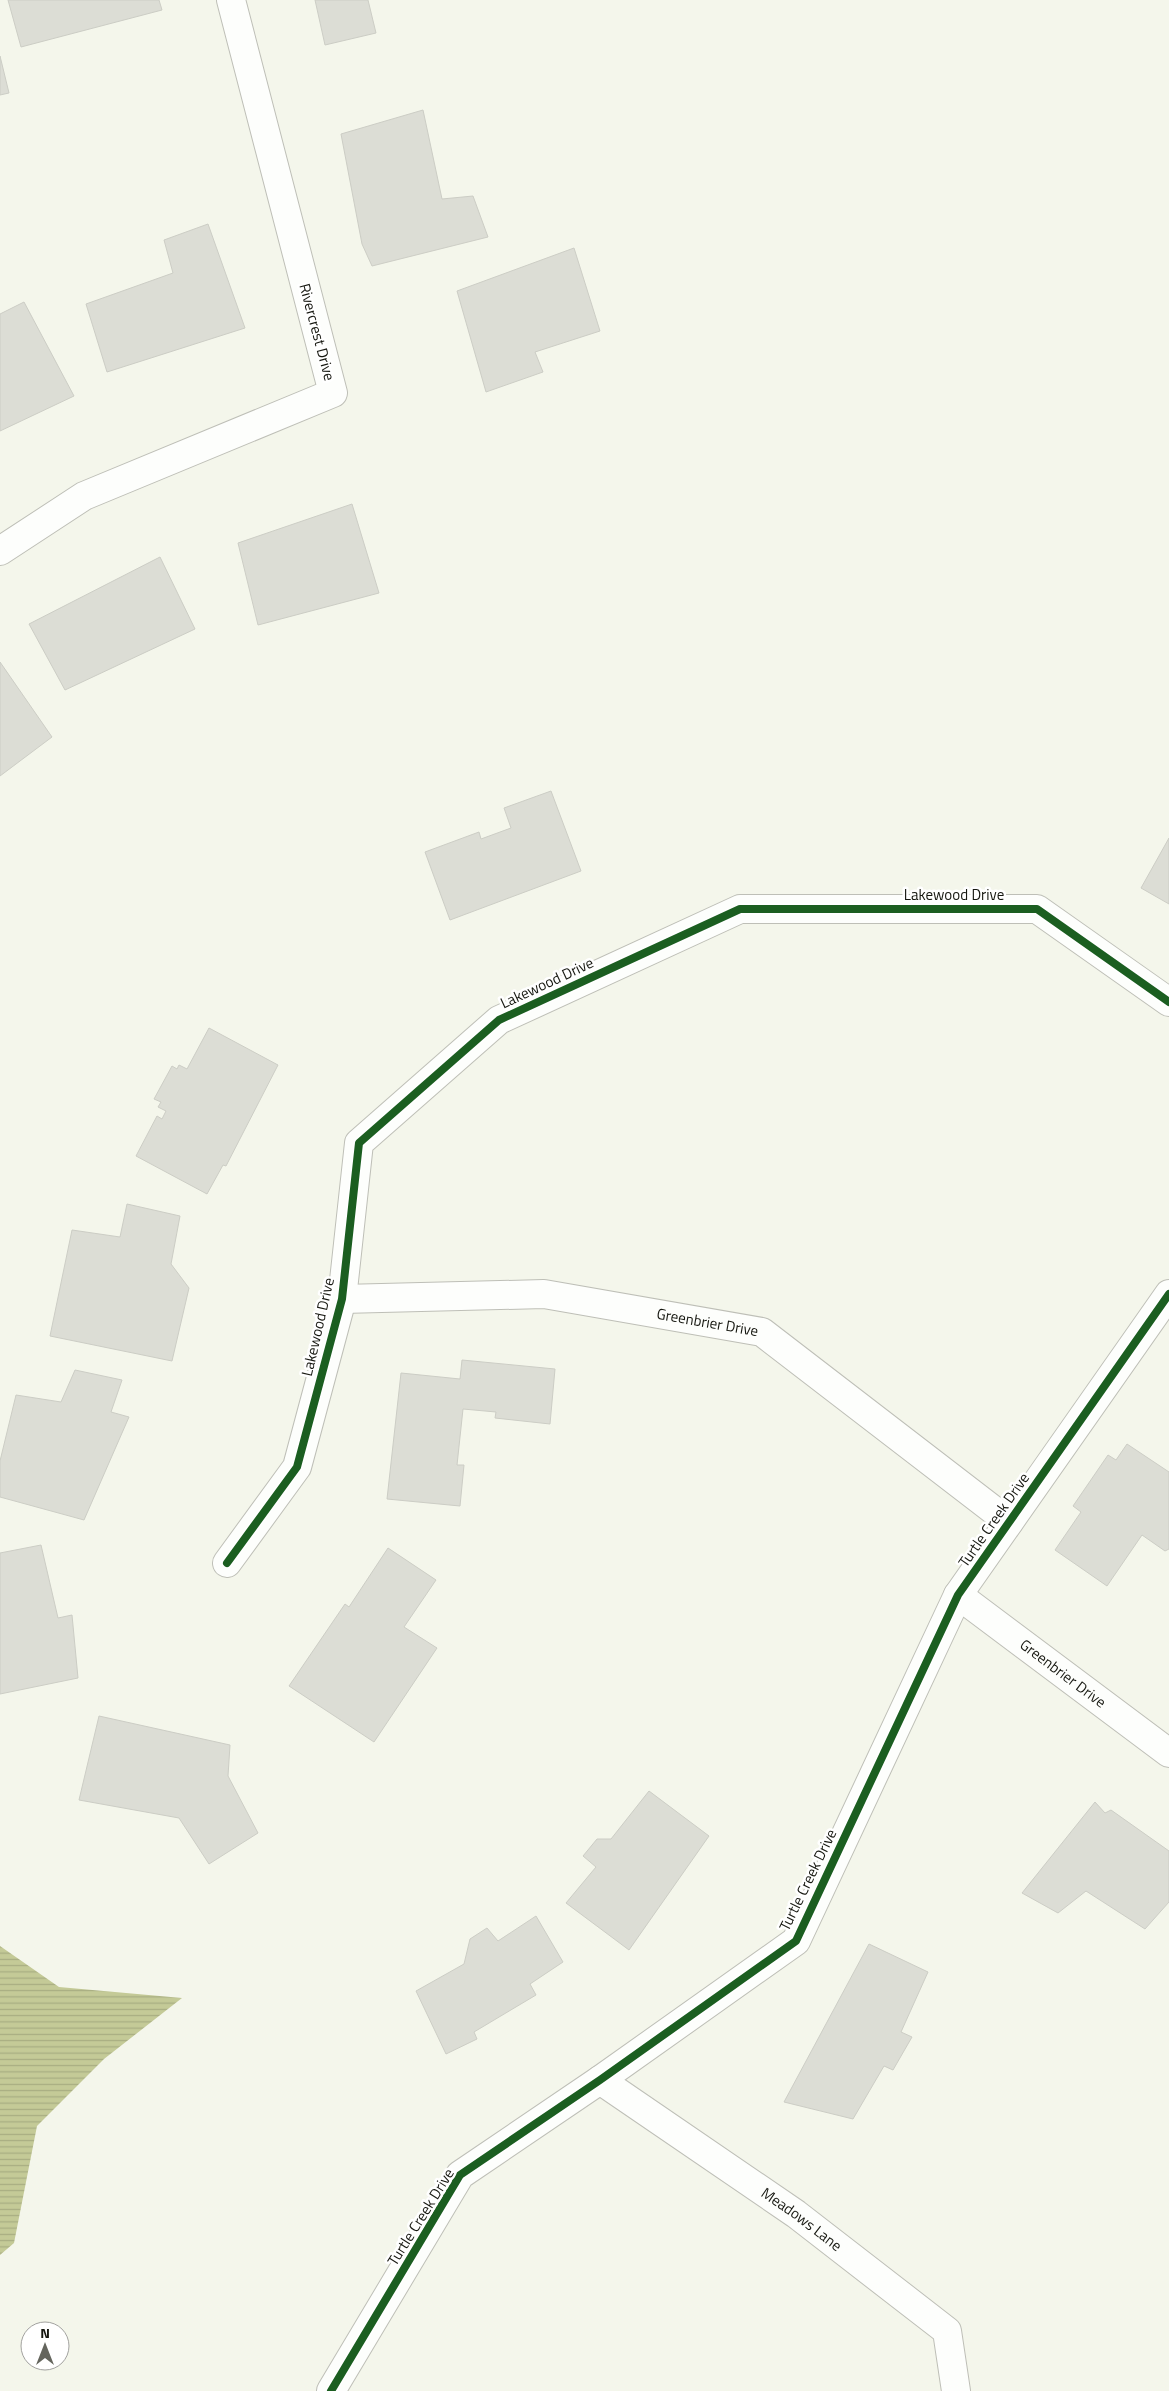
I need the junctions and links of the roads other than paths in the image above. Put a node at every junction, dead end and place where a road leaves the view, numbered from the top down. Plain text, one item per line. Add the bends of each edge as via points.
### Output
1 (231, 0) edge
2 (0, 551) edge
3 (1169, 1002) edge
4 (1169, 1294) edge
5 (342, 1299) junction
6 (1009, 1522) junction
7 (227, 1563) dead end
8 (958, 1595) junction
9 (1169, 1753) edge
10 (600, 2080) junction
11 (332, 2391) edge
12 (956, 2391) edge

1 - 2 street, Rivercrest Drive via 333,393 84,496
3 - 5 street, Lakewood Drive via 1037,909 740,909 499,1020 359,1143
4 - 6 street, Turtle Creek Drive
5 - 6 street, Greenbrier Drive via 544,1294 762,1332
5 - 7 street, Lakewood Drive via 297,1467
6 - 8 street, Turtle Creek Drive
8 - 9 street, Greenbrier Drive
8 - 10 street, Turtle Creek Drive via 796,1941
10 - 11 street, Turtle Creek Drive via 460,2175
10 - 12 street, Meadows Lane via 796,2214 947,2331

